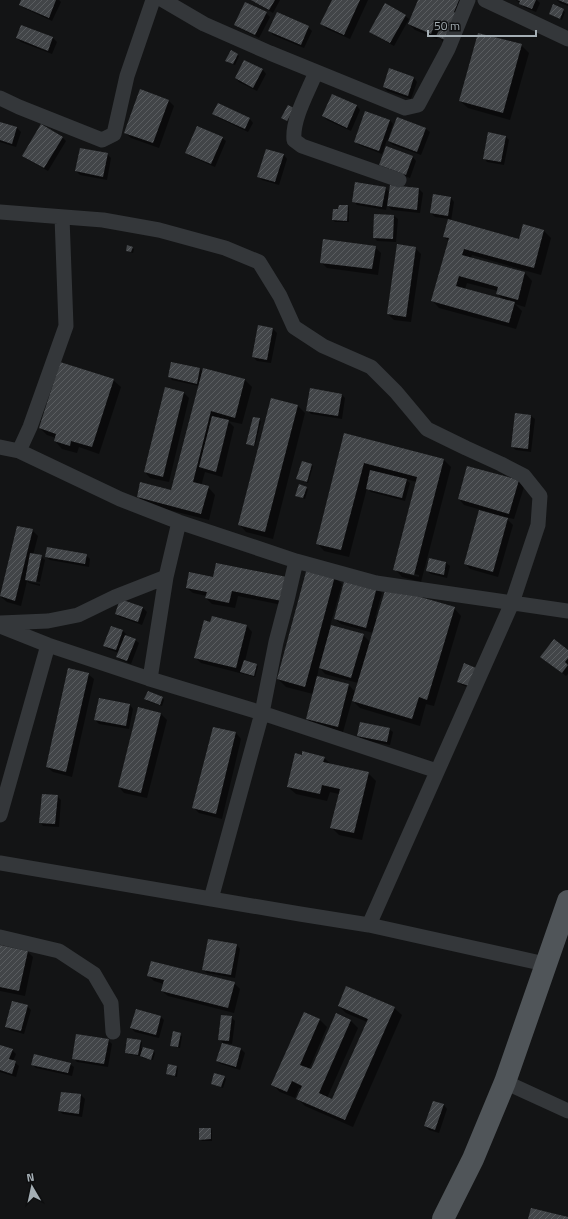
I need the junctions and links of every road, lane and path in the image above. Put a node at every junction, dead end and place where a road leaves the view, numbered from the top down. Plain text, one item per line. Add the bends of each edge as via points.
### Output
1 (153, 0) edge
2 (163, 0) edge
3 (468, 0) edge
4 (485, 0) edge
5 (568, 38) edge
6 (316, 72) junction
7 (0, 98) edge
8 (399, 180) dead end
9 (0, 212) edge
10 (62, 217) junction
11 (0, 447) edge
12 (19, 451) junction
13 (179, 522) junction
14 (296, 561) junction
15 (166, 576) junction
16 (512, 603) junction
17 (568, 612) edge
18 (0, 622) edge
19 (0, 626) edge
20 (48, 645) junction
21 (150, 679) junction
22 (262, 713) junction
23 (437, 771) junction
24 (0, 815) edge
25 (0, 862) edge
26 (211, 899) junction
27 (568, 901) edge
28 (369, 925) junction
29 (0, 937) edge
30 (545, 964) junction
31 (113, 1032) dead end
32 (505, 1082) junction
33 (568, 1111) edge
34 (443, 1219) edge

1 - 7 street via 127,76 114,134 102,140
2 - 6 street via 204,24
3 - 6 street via 448,49 418,105 405,108
4 - 5 street
6 - 8 street via 293,131 294,140 302,146
9 - 10 street
10 - 12 street via 66,326
10 - 16 street via 103,220 159,230 225,248 259,262 280,296 294,327 323,346 371,366 428,429 524,476 540,496 538,525
11 - 12 street
12 - 13 street via 120,499
13 - 14 street
13 - 15 street
14 - 16 street via 376,583
14 - 22 street
15 - 18 street via 78,615 48,621
15 - 21 street
16 - 17 street
16 - 23 street
19 - 20 street
20 - 21 street
20 - 24 street
21 - 22 street
22 - 23 street
22 - 26 street
23 - 28 street
25 - 26 street
26 - 28 street
27 - 30 main road
28 - 30 street
29 - 31 street via 59,951 94,974 111,1003
30 - 32 main road
32 - 33 street
32 - 34 main road via 473,1159

